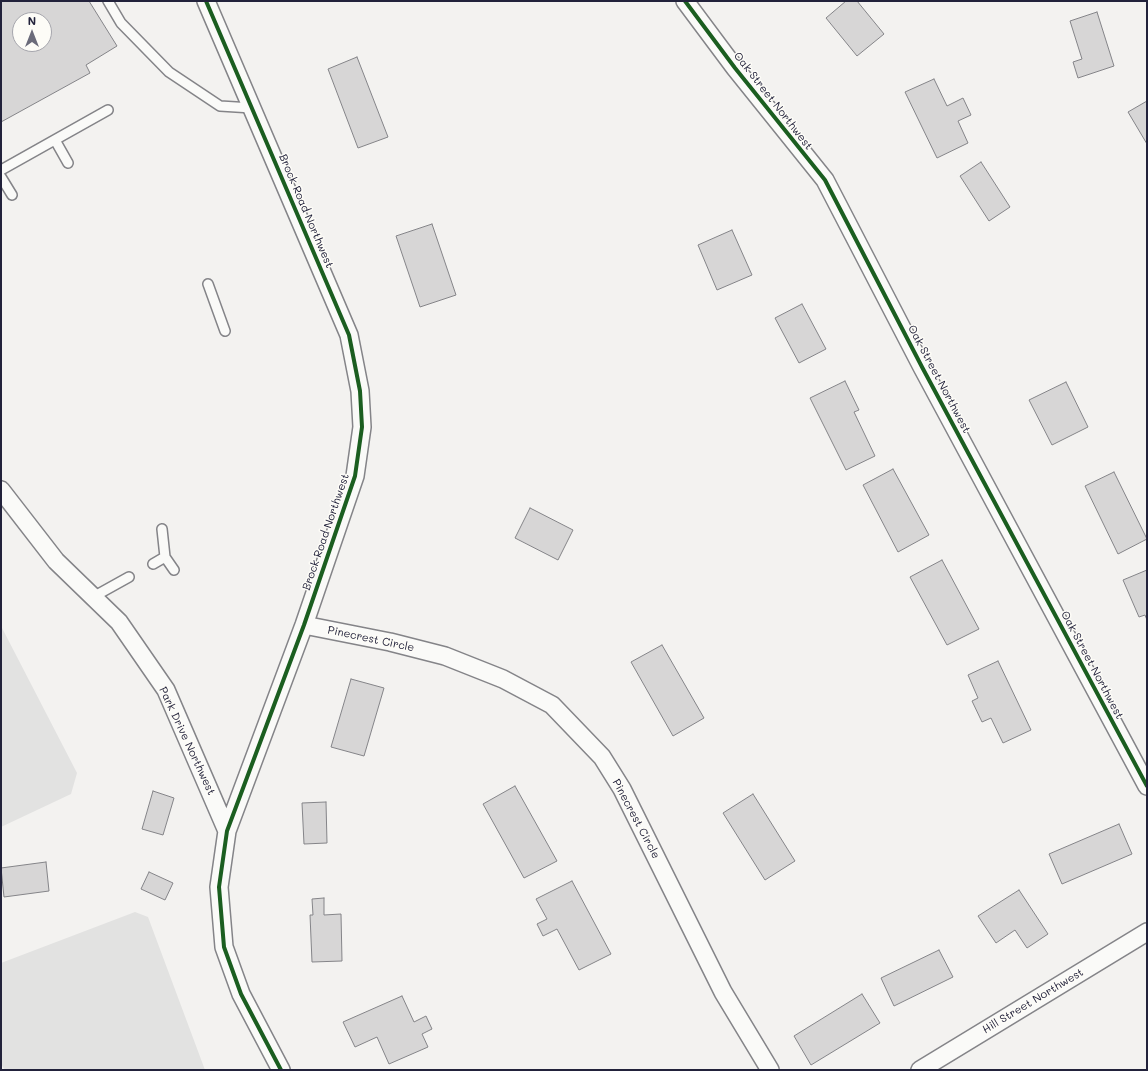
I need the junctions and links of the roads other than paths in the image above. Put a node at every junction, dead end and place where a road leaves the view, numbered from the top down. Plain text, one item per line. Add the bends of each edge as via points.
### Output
1 (108, 1) edge
2 (206, 1) edge
3 (685, 1) edge
4 (252, 108) junction
5 (108, 110) dead end
6 (55, 140) junction
7 (68, 163) dead end
8 (1, 170) edge
9 (1, 176) edge
10 (12, 195) dead end
11 (208, 284) dead end
12 (225, 331) dead end
13 (1, 490) edge
14 (162, 529) dead end
15 (165, 557) junction
16 (153, 564) dead end
17 (174, 570) dead end
18 (129, 577) dead end
19 (93, 597) junction
20 (304, 625) junction
21 (1147, 786) edge
22 (228, 831) junction
23 (1147, 933) edge
24 (281, 1070) edge
25 (770, 1070) edge
26 (920, 1070) edge

1 - 4 lane via 121,24 169,72 220,106
2 - 4 street, Brock Road Northwest
3 - 21 street, Oak Street Northwest via 825,180 922,367
4 - 20 street, Brock Road Northwest via 349,335 360,391 362,427 355,476
5 - 6 lane
6 - 7 lane
6 - 8 lane
9 - 10 lane
11 - 12 lane
13 - 19 street, Park Drive Northwest via 56,561
14 - 15 lane
15 - 16 lane
15 - 17 lane
18 - 19 lane
19 - 22 street, Park Drive Northwest via 119,622 166,690
20 - 22 street, Brock Road Northwest
20 - 25 street, Pinecrest Circle via 445,656 503,679 552,705 602,757 622,789 723,992
22 - 24 street, Brock Road Northwest via 219,887 224,947 241,994
23 - 26 street, Hill Street Northwest

